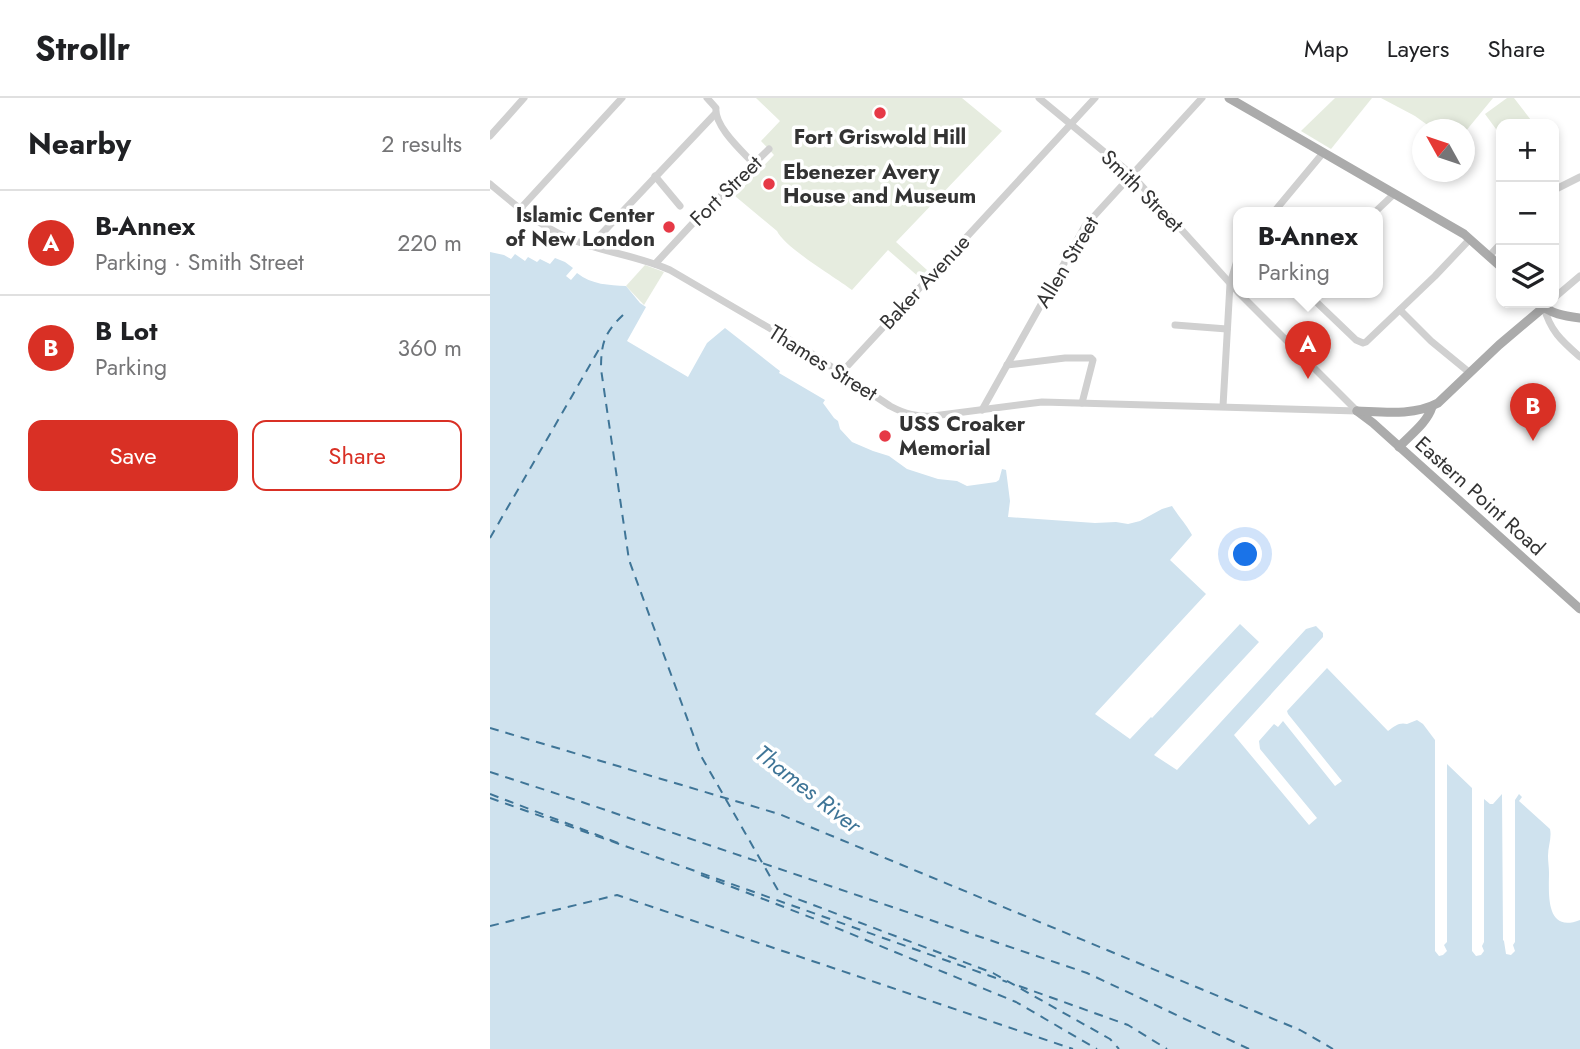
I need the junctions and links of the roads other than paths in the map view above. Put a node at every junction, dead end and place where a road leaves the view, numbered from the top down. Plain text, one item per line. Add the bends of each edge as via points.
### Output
1 (524, 98) edge
2 (622, 98) edge
3 (706, 98) edge
4 (1039, 98) edge
5 (1096, 98) edge
6 (1202, 98) edge
7 (1228, 98) edge
8 (715, 114) junction
9 (1071, 124) junction
10 (490, 136) edge
11 (769, 149) dead end
12 (1323, 153) junction
13 (754, 164) junction
14 (1131, 174) junction
15 (655, 176) junction
16 (1580, 177) edge
17 (490, 184) edge
18 (1559, 188) edge
19 (1393, 195) junction
20 (680, 205) dead end
21 (1278, 207) edge
22 (1380, 207) edge
23 (520, 209) junction
24 (1470, 239) junction
25 (1499, 245) edge
26 (590, 246) junction
27 (1489, 256) junction
28 (1496, 262) edge
29 (655, 264) junction
30 (1233, 274) edge
31 (1580, 276) edge
32 (1230, 284) junction
33 (1233, 287) edge
34 (1559, 294) edge
35 (1243, 298) edge
36 (1312, 298) edge
37 (1540, 308) edge
38 (1545, 308) edge
39 (1549, 308) edge
40 (1400, 310) junction
41 (1580, 318) edge
42 (1175, 325) dead end
43 (1227, 329) junction
44 (1580, 357) edge
45 (1007, 365) junction
46 (841, 373) junction
47 (1470, 373) junction
48 (1082, 403) junction
49 (1223, 406) junction
50 (1432, 407) junction
51 (982, 410) junction
52 (1357, 411) junction
53 (1399, 447) junction
54 (1580, 609) edge

1 - 10 street
2 - 23 street
3 - 8 street via 716,108
4 - 9 street, Smith Street
5 - 9 street, Baker Avenue
6 - 14 street, Allen Street
7 - 12 main road
8 - 13 street
8 - 15 street
9 - 14 street, Smith Street
9 - 46 street, Baker Avenue
11 - 13 street, Fort Street
12 - 19 main road
12 - 21 street
13 - 29 street, Fort Street
14 - 32 street, Smith Street
14 - 45 street, Allen Street via 1080,233
15 - 20 street
15 - 26 street
16 - 18 street
17 - 23 street, Thames Street
19 - 22 street
19 - 24 main road
23 - 26 street, Thames Street via 559,234
24 - 27 main road
24 - 40 street
25 - 27 street
26 - 29 street, Thames Street
27 - 28 main road
29 - 46 street, Thames Street
30 - 32 street
31 - 34 street
32 - 33 street, Smith Street
32 - 43 street
35 - 52 street, Smith Street
36 - 40 street via 1363,343
37 - 47 main road
38 - 44 street via 1553,331
39 - 41 main road
40 - 47 street
42 - 43 street
43 - 49 street
45 - 48 street via 1090,358
45 - 51 street, Allen Street
46 - 51 street, Thames Street via 906,414
47 - 50 main road
48 - 49 street, Thames Street
48 - 51 street, Thames Street via 1042,402
49 - 52 street, Thames Street
50 - 52 main road
50 - 53 main road
52 - 53 main road, Eastern Point Road
53 - 54 main road, Eastern Point Road

